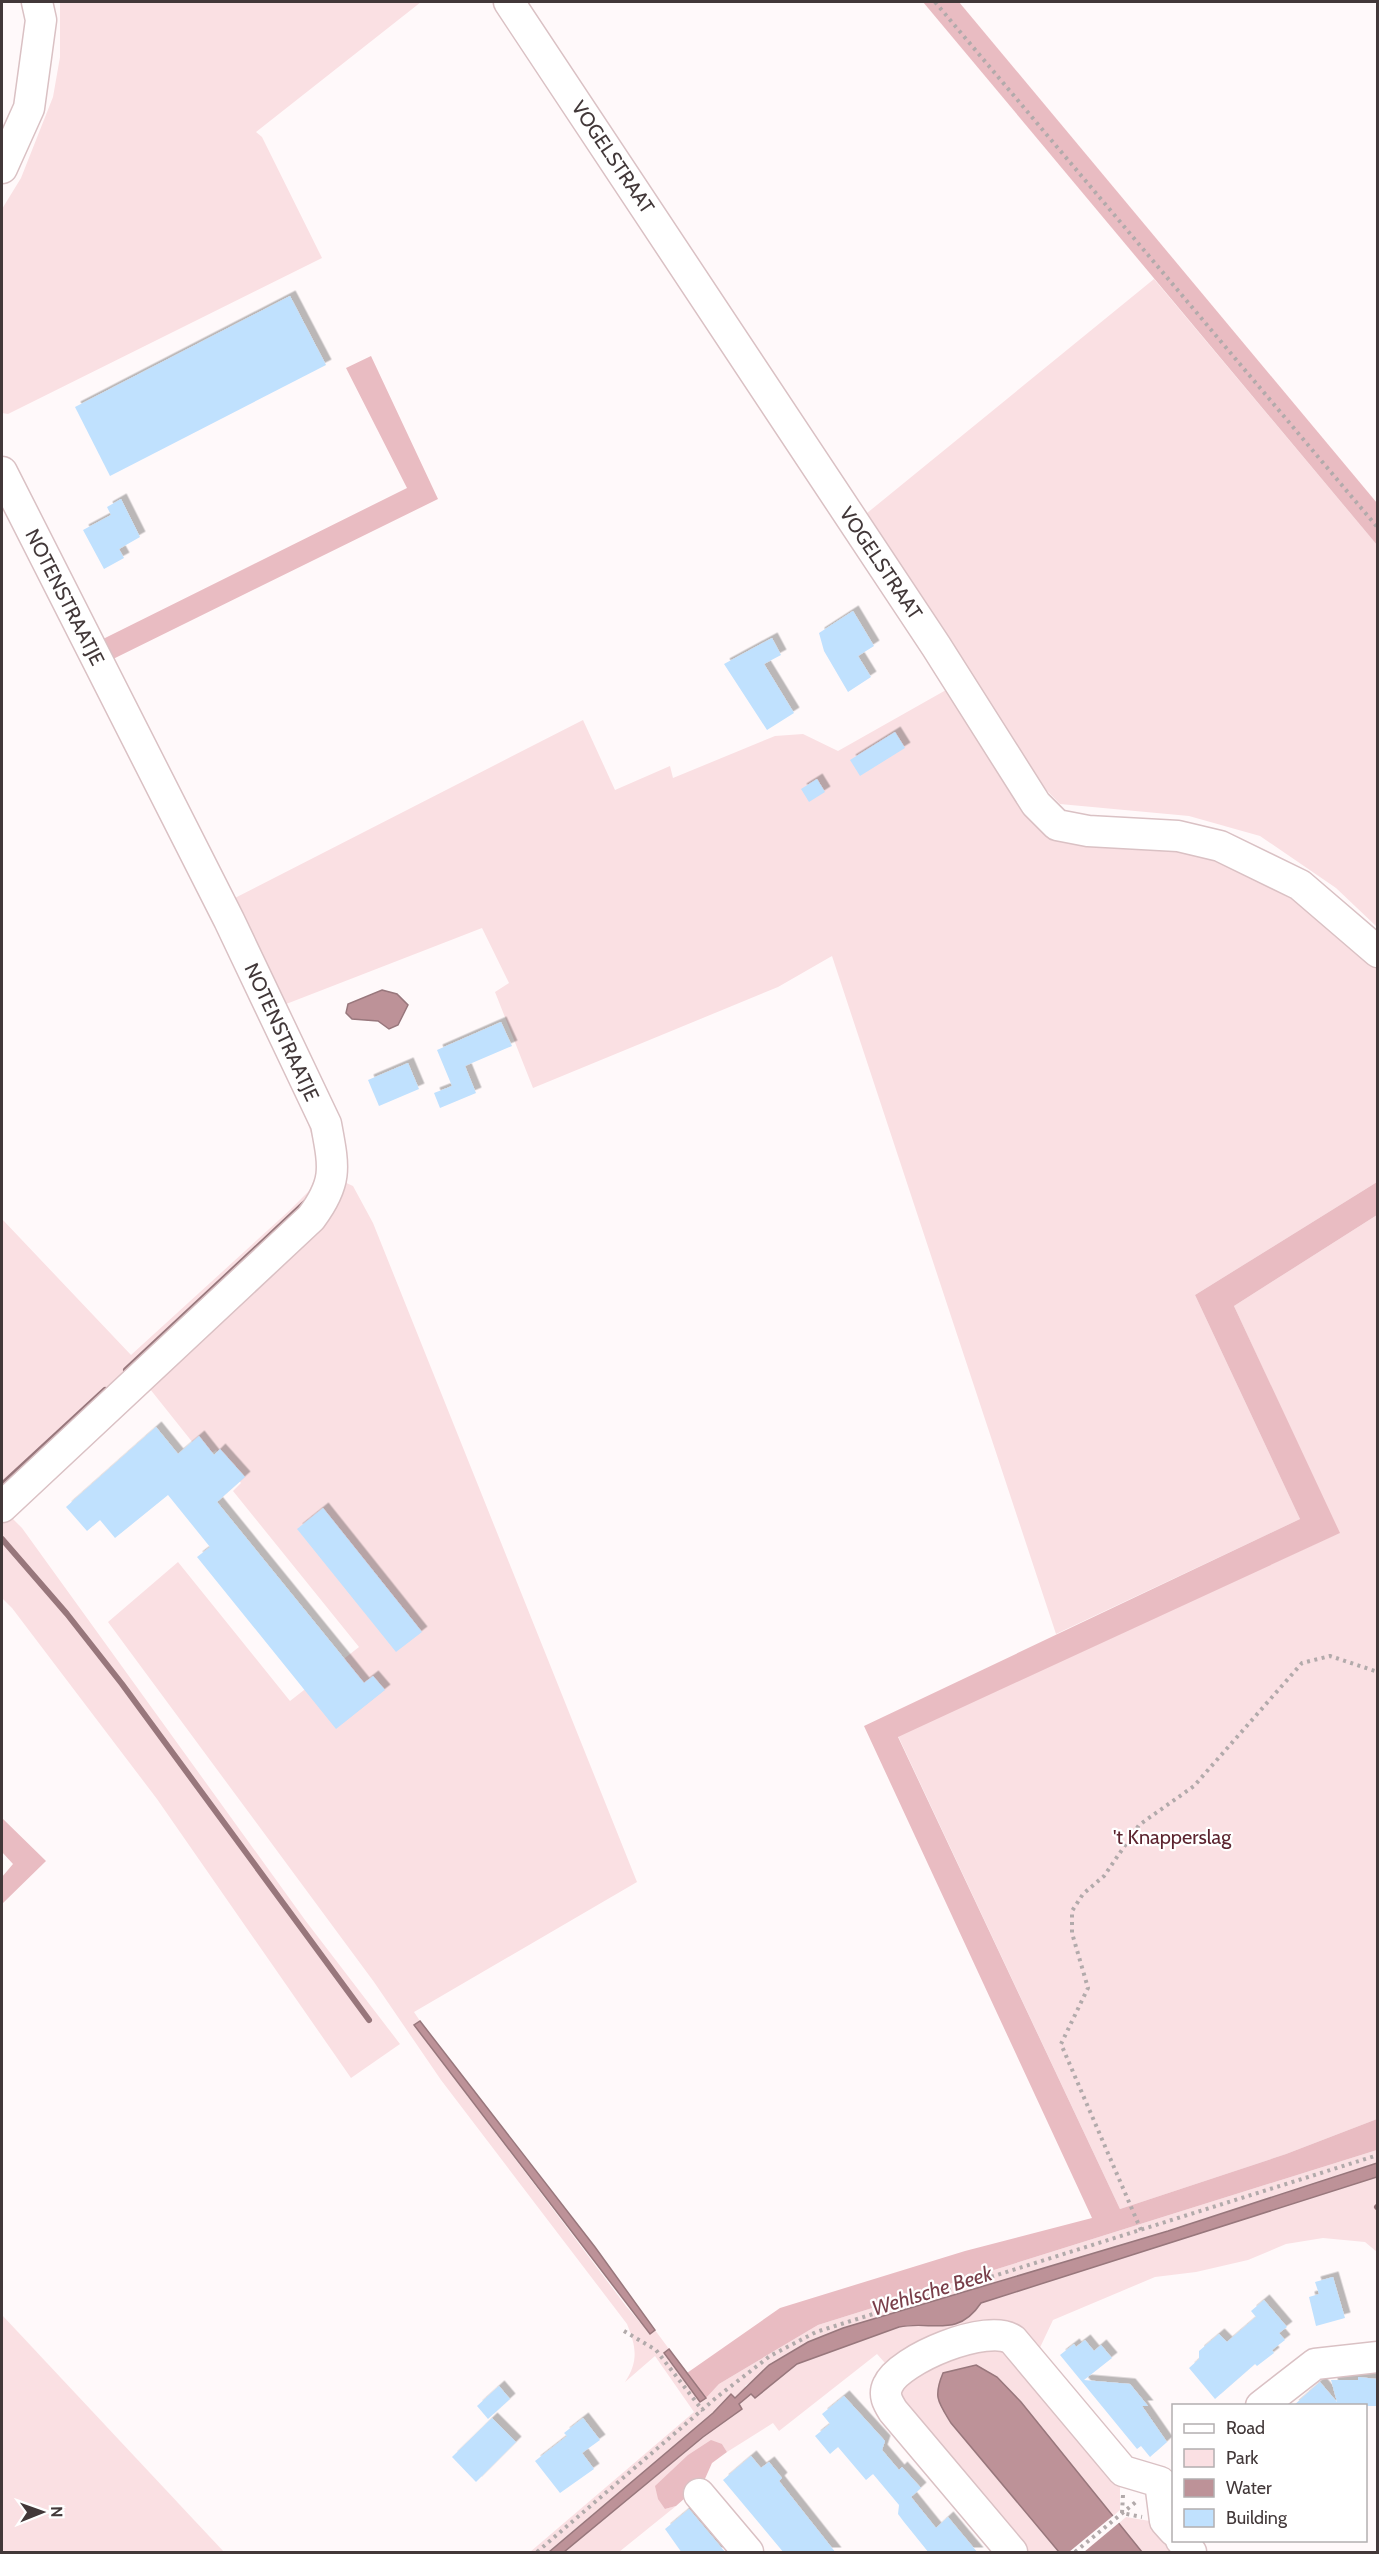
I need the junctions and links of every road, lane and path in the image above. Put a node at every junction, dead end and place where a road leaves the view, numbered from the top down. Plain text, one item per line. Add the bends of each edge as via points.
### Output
1 (37, 2) edge
2 (509, 2) edge
3 (935, 2) edge
4 (2, 168) edge
5 (2, 472) edge
6 (1377, 528) edge
7 (1377, 952) edge
8 (2, 1507) edge
9 (1377, 1672) edge
10 (1377, 2155) edge
11 (1141, 2229) junction
12 (624, 2331) dead end
13 (1377, 2357) edge
14 (1264, 2404) edge
15 (703, 2411) junction
16 (1123, 2471) junction
17 (1167, 2477) edge
18 (699, 2494) dead end
19 (1120, 2515) dead end
20 (1172, 2522) edge
21 (1172, 2531) edge
22 (537, 2553) edge
23 (748, 2553) edge
24 (1012, 2553) edge
25 (1075, 2553) edge

1 - 4 street via 41,20 29,108
2 - 7 street, VOGELSTRAAT via 936,646 1036,804 1057,825 1088,831 1178,836 1220,846 1300,885
3 - 6 path
5 - 8 street, NOTENSTRAATJE via 229,920 326,1124 332,1178 327,1196 311,1218
9 - 11 path via 1330,1656 1302,1663 1194,1786 1139,1825 1104,1876 1083,1894 1072,1911 1072,1934 1088,1988 1061,2044
10 - 11 path
11 - 15 path via 816,2332 770,2356
12 - 15 path via 656,2350
13 - 14 street via 1315,2364
15 - 22 path
16 - 17 street
16 - 21 path via 1122,2513
16 - 24 street via 1008,2336 993,2335 949,2345 899,2372 888,2384 887,2402
17 - 20 street
18 - 23 street
19 - 25 path

